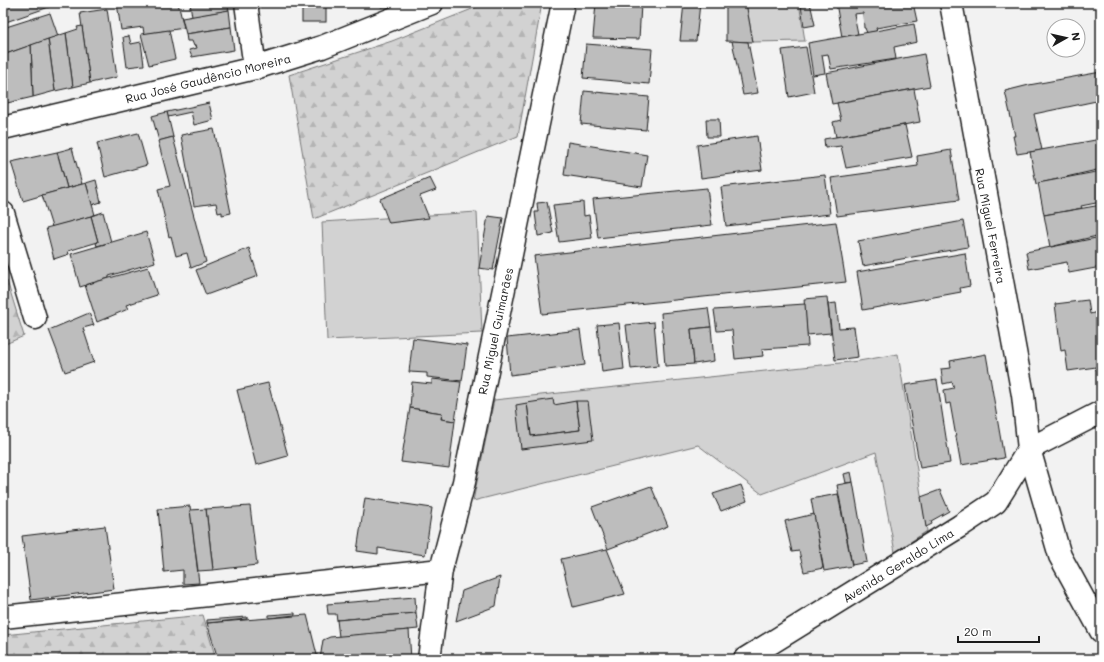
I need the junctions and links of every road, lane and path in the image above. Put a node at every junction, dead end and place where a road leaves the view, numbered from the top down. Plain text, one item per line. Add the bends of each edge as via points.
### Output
1 (246, 3) edge
2 (432, 3) edge
3 (563, 3) edge
4 (951, 3) edge
5 (255, 68) junction
6 (3, 128) edge
7 (3, 213) edge
8 (35, 318) dead end
9 (1101, 412) edge
10 (1029, 449) junction
11 (441, 570) junction
12 (3, 617) edge
13 (1101, 631) edge
14 (429, 659) edge
15 (745, 659) edge

1 - 5 street
2 - 5 street, Rua José Gaudêncio Moreira via 322,47
3 - 11 street, Rua Miguel Guimarães via 464,482
4 - 10 street, Rua Miguel Ferreira via 1023,395
5 - 6 street, Rua José Gaudêncio Moreira
7 - 8 street
9 - 10 street
10 - 13 street, Rua Miguel Ferreira via 1060,556
10 - 15 street, Avenida Geraldo Lima via 996,502
11 - 12 street
11 - 14 street, Rua Miguel Guimarães

